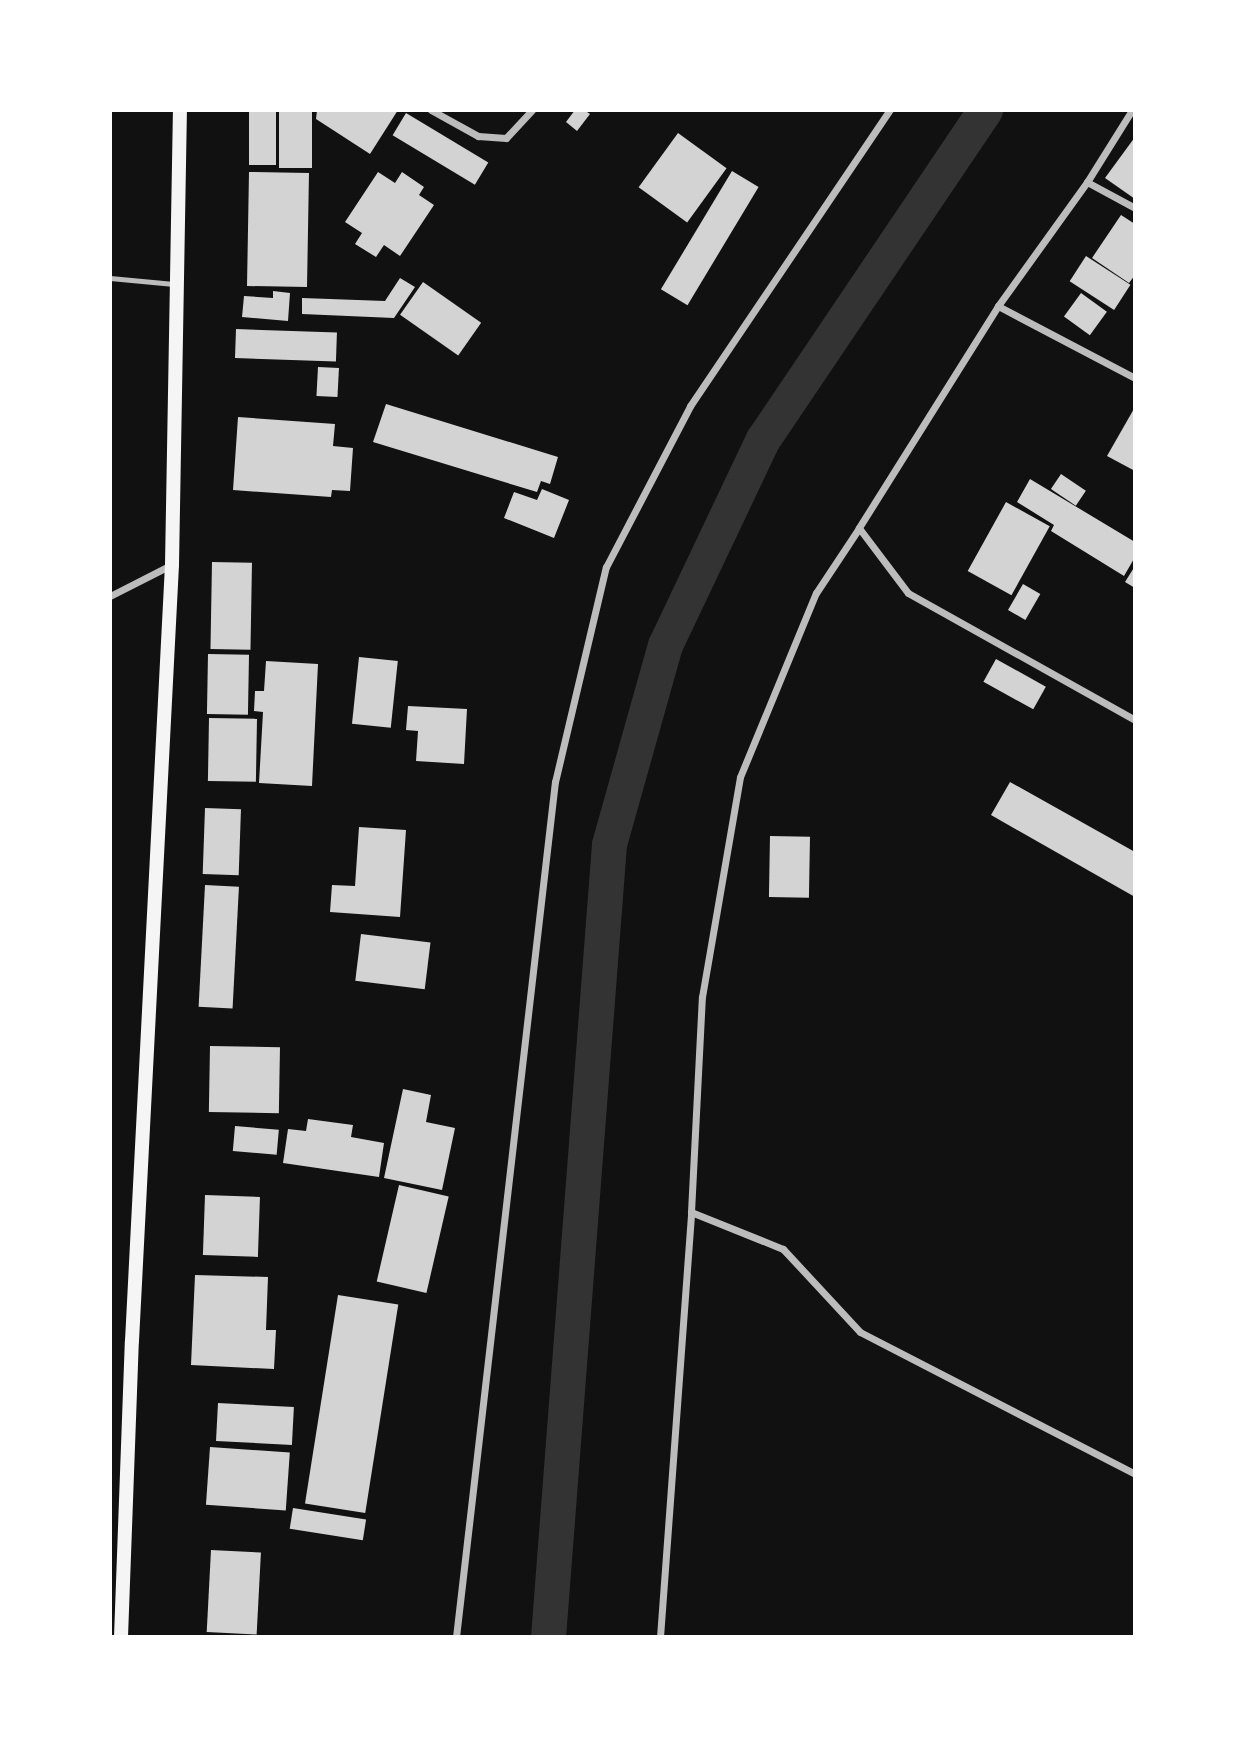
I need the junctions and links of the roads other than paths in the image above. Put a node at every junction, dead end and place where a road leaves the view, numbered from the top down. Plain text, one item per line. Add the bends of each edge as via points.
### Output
1 (180, 110) edge
2 (431, 110) edge
3 (533, 110) edge
4 (890, 110) edge
5 (1132, 110) edge
6 (1087, 182) junction
7 (1135, 208) edge
8 (110, 278) edge
9 (177, 285) junction
10 (998, 306) junction
11 (1135, 378) edge
12 (859, 528) junction
13 (172, 565) junction
14 (110, 596) edge
15 (1135, 720) edge
16 (691, 1212) junction
17 (1135, 1474) edge
18 (121, 1637) edge
19 (456, 1637) edge
20 (660, 1637) edge

1 - 9 main road
2 - 3 street via 478,136 506,138
4 - 19 street via 690,406 606,566 555,782
5 - 6 street
6 - 7 street
6 - 10 street
8 - 9 lane
9 - 13 main road
10 - 11 street
10 - 12 street
12 - 15 street via 908,593
12 - 16 street via 816,593 740,777 702,997
13 - 14 street
13 - 18 main road
16 - 17 street via 783,1249 860,1332
16 - 20 street

